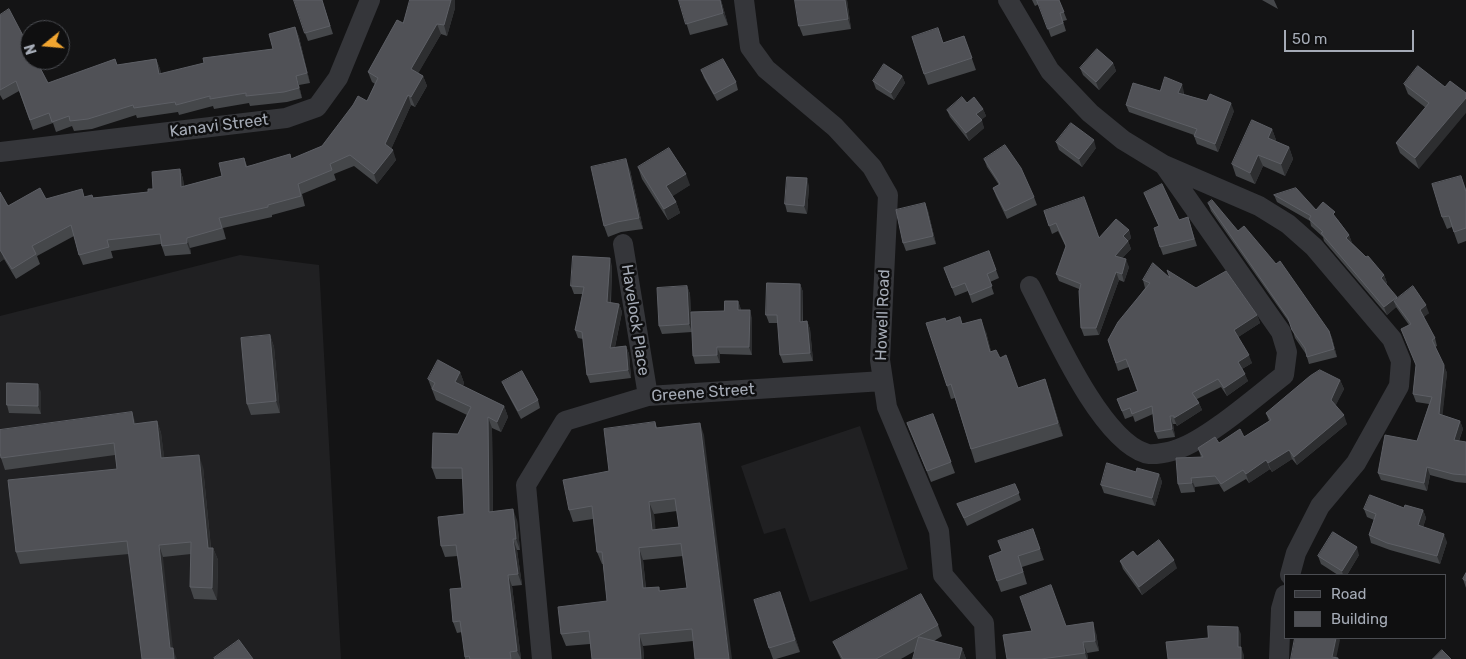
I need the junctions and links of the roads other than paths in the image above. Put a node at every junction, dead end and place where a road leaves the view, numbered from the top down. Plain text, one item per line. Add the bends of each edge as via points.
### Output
1 (370, 0) edge
2 (744, 0) edge
3 (1008, 0) edge
4 (0, 152) edge
5 (1164, 165) junction
6 (623, 244) dead end
7 (1030, 286) dead end
8 (883, 381) junction
9 (648, 396) junction
10 (1290, 574) edge
11 (1284, 598) edge
12 (542, 659) edge
13 (986, 659) edge
14 (1279, 659) edge

1 - 4 street, Kanavi Street via 338,78 317,106 286,118
2 - 8 street, Howell Road via 750,47 766,69 835,127 872,167 888,195 880,360
3 - 5 street via 1050,71 1090,113 1123,140
5 - 7 street via 1281,332 1287,352 1284,375 1208,432 1178,449 1146,454 1124,441 1103,418 1078,380
5 - 10 street via 1259,206 1288,224 1314,247 1392,339 1401,361 1399,386 1356,463 1320,506 1296,553
6 - 9 street, Havelock Place
8 - 9 street, Greene Street
8 - 13 street, Howell Road via 886,407 939,531 943,574 984,623
9 - 12 street, Greene Street via 565,421 526,485
11 - 14 street

